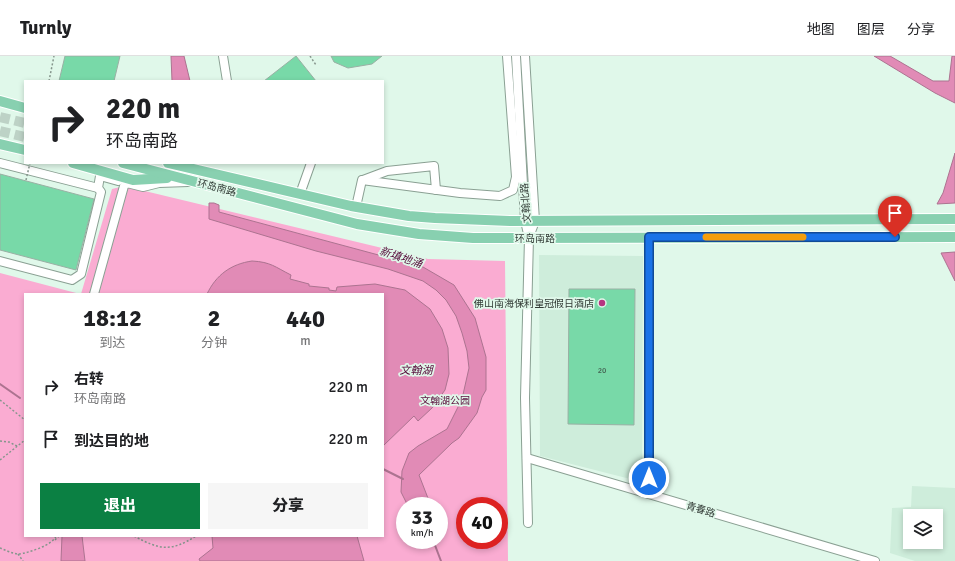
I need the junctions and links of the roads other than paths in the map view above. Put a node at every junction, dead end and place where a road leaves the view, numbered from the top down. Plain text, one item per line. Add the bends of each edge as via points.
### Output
1 (223, 56) edge
2 (507, 56) edge
3 (516, 56) edge
4 (525, 56) edge
5 (227, 80) edge
6 (0, 101) edge
7 (24, 108) edge
8 (0, 144) edge
9 (24, 150) edge
10 (0, 163) edge
11 (77, 164) edge
12 (128, 164) edge
13 (172, 164) edge
14 (311, 164) edge
15 (177, 177) junction
16 (362, 180) junction
17 (197, 182) junction
18 (127, 183) junction
19 (98, 188) junction
20 (436, 190) junction
21 (300, 194) junction
22 (356, 207) junction
23 (955, 219) edge
24 (530, 221) junction
25 (649, 237) junction
26 (955, 237) edge
27 (529, 238) junction
28 (0, 261) edge
29 (94, 293) edge
30 (527, 458) junction
31 (649, 494) junction
32 (528, 523) dead end
33 (875, 561) edge

1 - 5 street
2 - 20 street via 516,177 512,190 500,196
3 - 24 street, 文翰北路
4 - 24 street, 文翰北路
6 - 7 main road
8 - 9 main road
10 - 19 street
11 - 15 main road via 133,180
12 - 15 main road, 环岛南路
13 - 21 main road, 环岛南路
14 - 21 street
15 - 17 main road, 环岛南路
16 - 20 street
16 - 20 street via 387,171 434,166
16 - 22 street
17 - 18 street via 142,186
17 - 27 main road, 环岛南路 via 334,219 394,231 473,238
18 - 19 street via 100,176
18 - 29 street via 124,186
19 - 28 street via 101,192 81,274 72,280
21 - 22 main road, 环岛南路
22 - 24 main road, 环岛南路 via 429,218
23 - 24 main road, 环岛南路
24 - 27 street, 文翰北路
25 - 26 main road, 环岛南路
25 - 27 main road, 环岛南路
25 - 31 street
27 - 30 street, 文翰北路 via 525,398
30 - 31 street, 青春路
30 - 32 street, 文翰北路
31 - 33 street, 青春路

